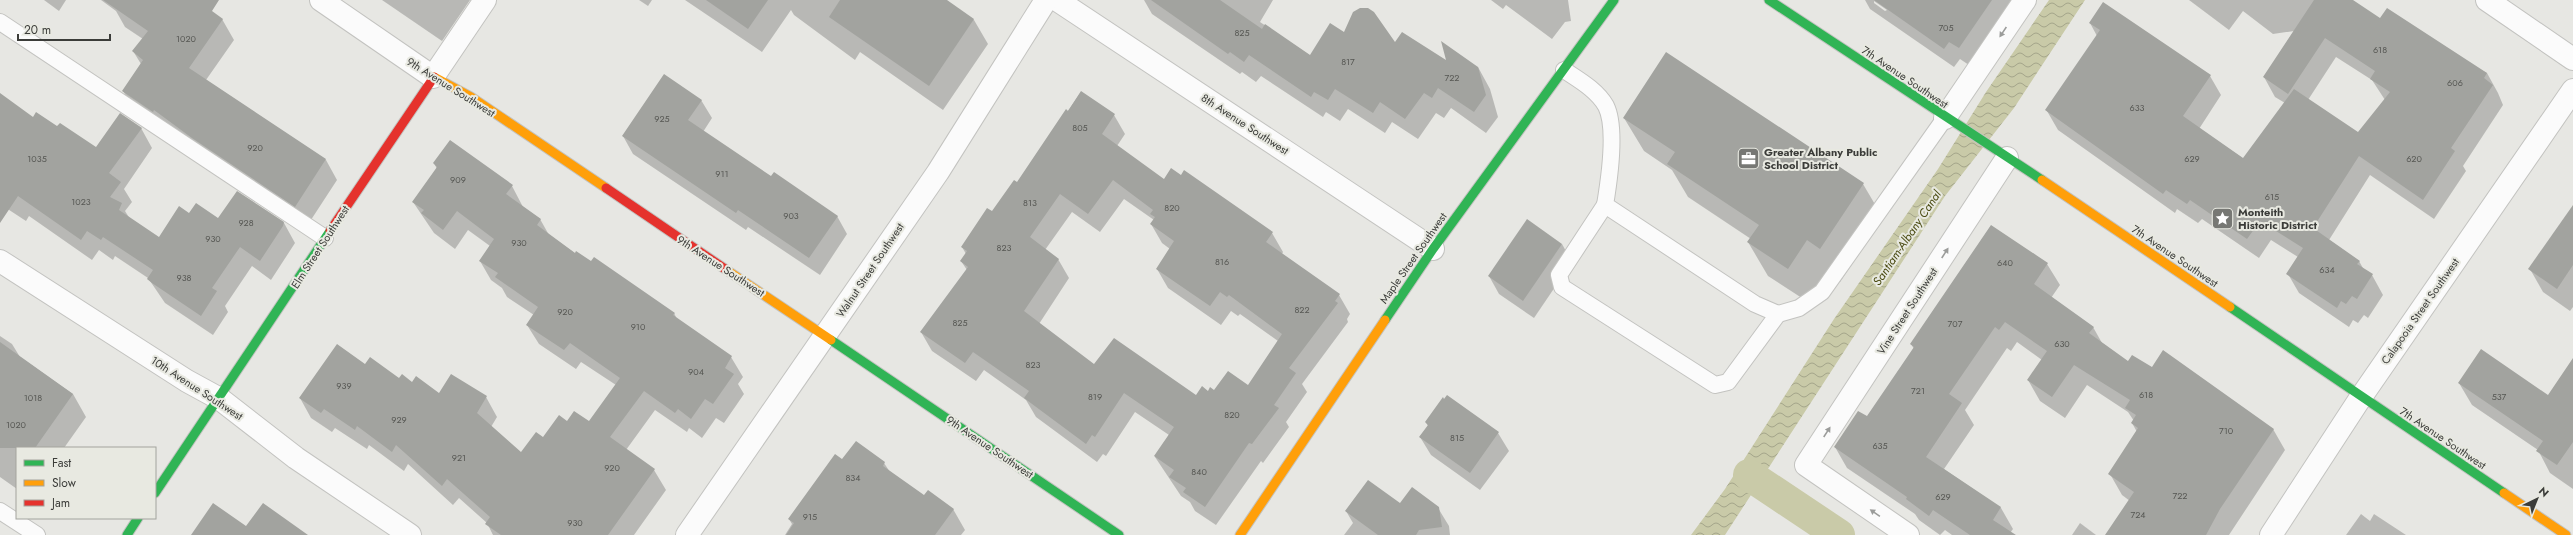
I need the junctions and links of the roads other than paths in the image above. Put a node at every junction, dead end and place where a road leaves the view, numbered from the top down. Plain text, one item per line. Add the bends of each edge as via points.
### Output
1 (321, 0) edge
2 (485, 0) edge
3 (1046, 0) edge
4 (1057, 0) edge
5 (1614, 0) edge
6 (1769, 0) edge
7 (2025, 0) edge
8 (2487, 0) edge
9 (0, 22) edge
10 (2573, 58) edge
11 (1564, 70) junction
12 (433, 76) junction
13 (2573, 90) edge
14 (1954, 123) junction
15 (2007, 158) junction
16 (1605, 205) junction
17 (325, 238) junction
18 (1434, 249) junction
19 (0, 261) edge
20 (1778, 314) junction
21 (826, 335) junction
22 (2361, 397) junction
23 (220, 399) junction
24 (156, 493) edge
25 (0, 510) edge
26 (137, 519) edge
27 (37, 535) edge
28 (127, 535) edge
29 (410, 535) edge
30 (687, 535) edge
31 (1119, 535) edge
32 (1240, 535) edge
33 (1908, 535) edge
34 (2271, 535) edge
35 (2566, 535) edge

1 - 12 street, 9th Avenue Southwest
2 - 12 street, Elm Street Southwest
3 - 21 street, Walnut Street Southwest via 938,172
4 - 18 street, 8th Avenue Southwest
5 - 11 street, Maple Street Southwest
6 - 14 street, 7th Avenue Southwest
7 -> 14 street
8 - 10 street
9 - 17 lane
11 - 16 lane via 1592,89 1606,107 1611,141
11 - 18 street, Maple Street Southwest
12 - 17 street, Elm Street Southwest
12 - 21 street, 9th Avenue Southwest via 472,97 547,150
13 - 22 street, Calapooia Street Southwest
14 - 15 street, 7th Avenue Southwest
14 - 20 lane via 1822,292 1799,308
15 - 22 street, 7th Avenue Southwest
33 -> 15 street, Vine Street Southwest via 1806,465
16 - 20 lane via 1755,304
16 - 20 lane via 1559,275 1562,287 1715,385 1728,382
17 - 23 street, Elm Street Southwest
18 - 32 street, Maple Street Southwest
19 - 23 street, 10th Avenue Southwest via 187,381
21 - 30 street, Walnut Street Southwest
21 - 31 street, 9th Avenue Southwest
22 - 34 street, Calapooia Street Southwest
22 - 35 street, 7th Avenue Southwest
23 - 24 street, Elm Street Southwest
23 - 29 street, 10th Avenue Southwest via 296,458
25 - 27 lane
26 - 28 street

